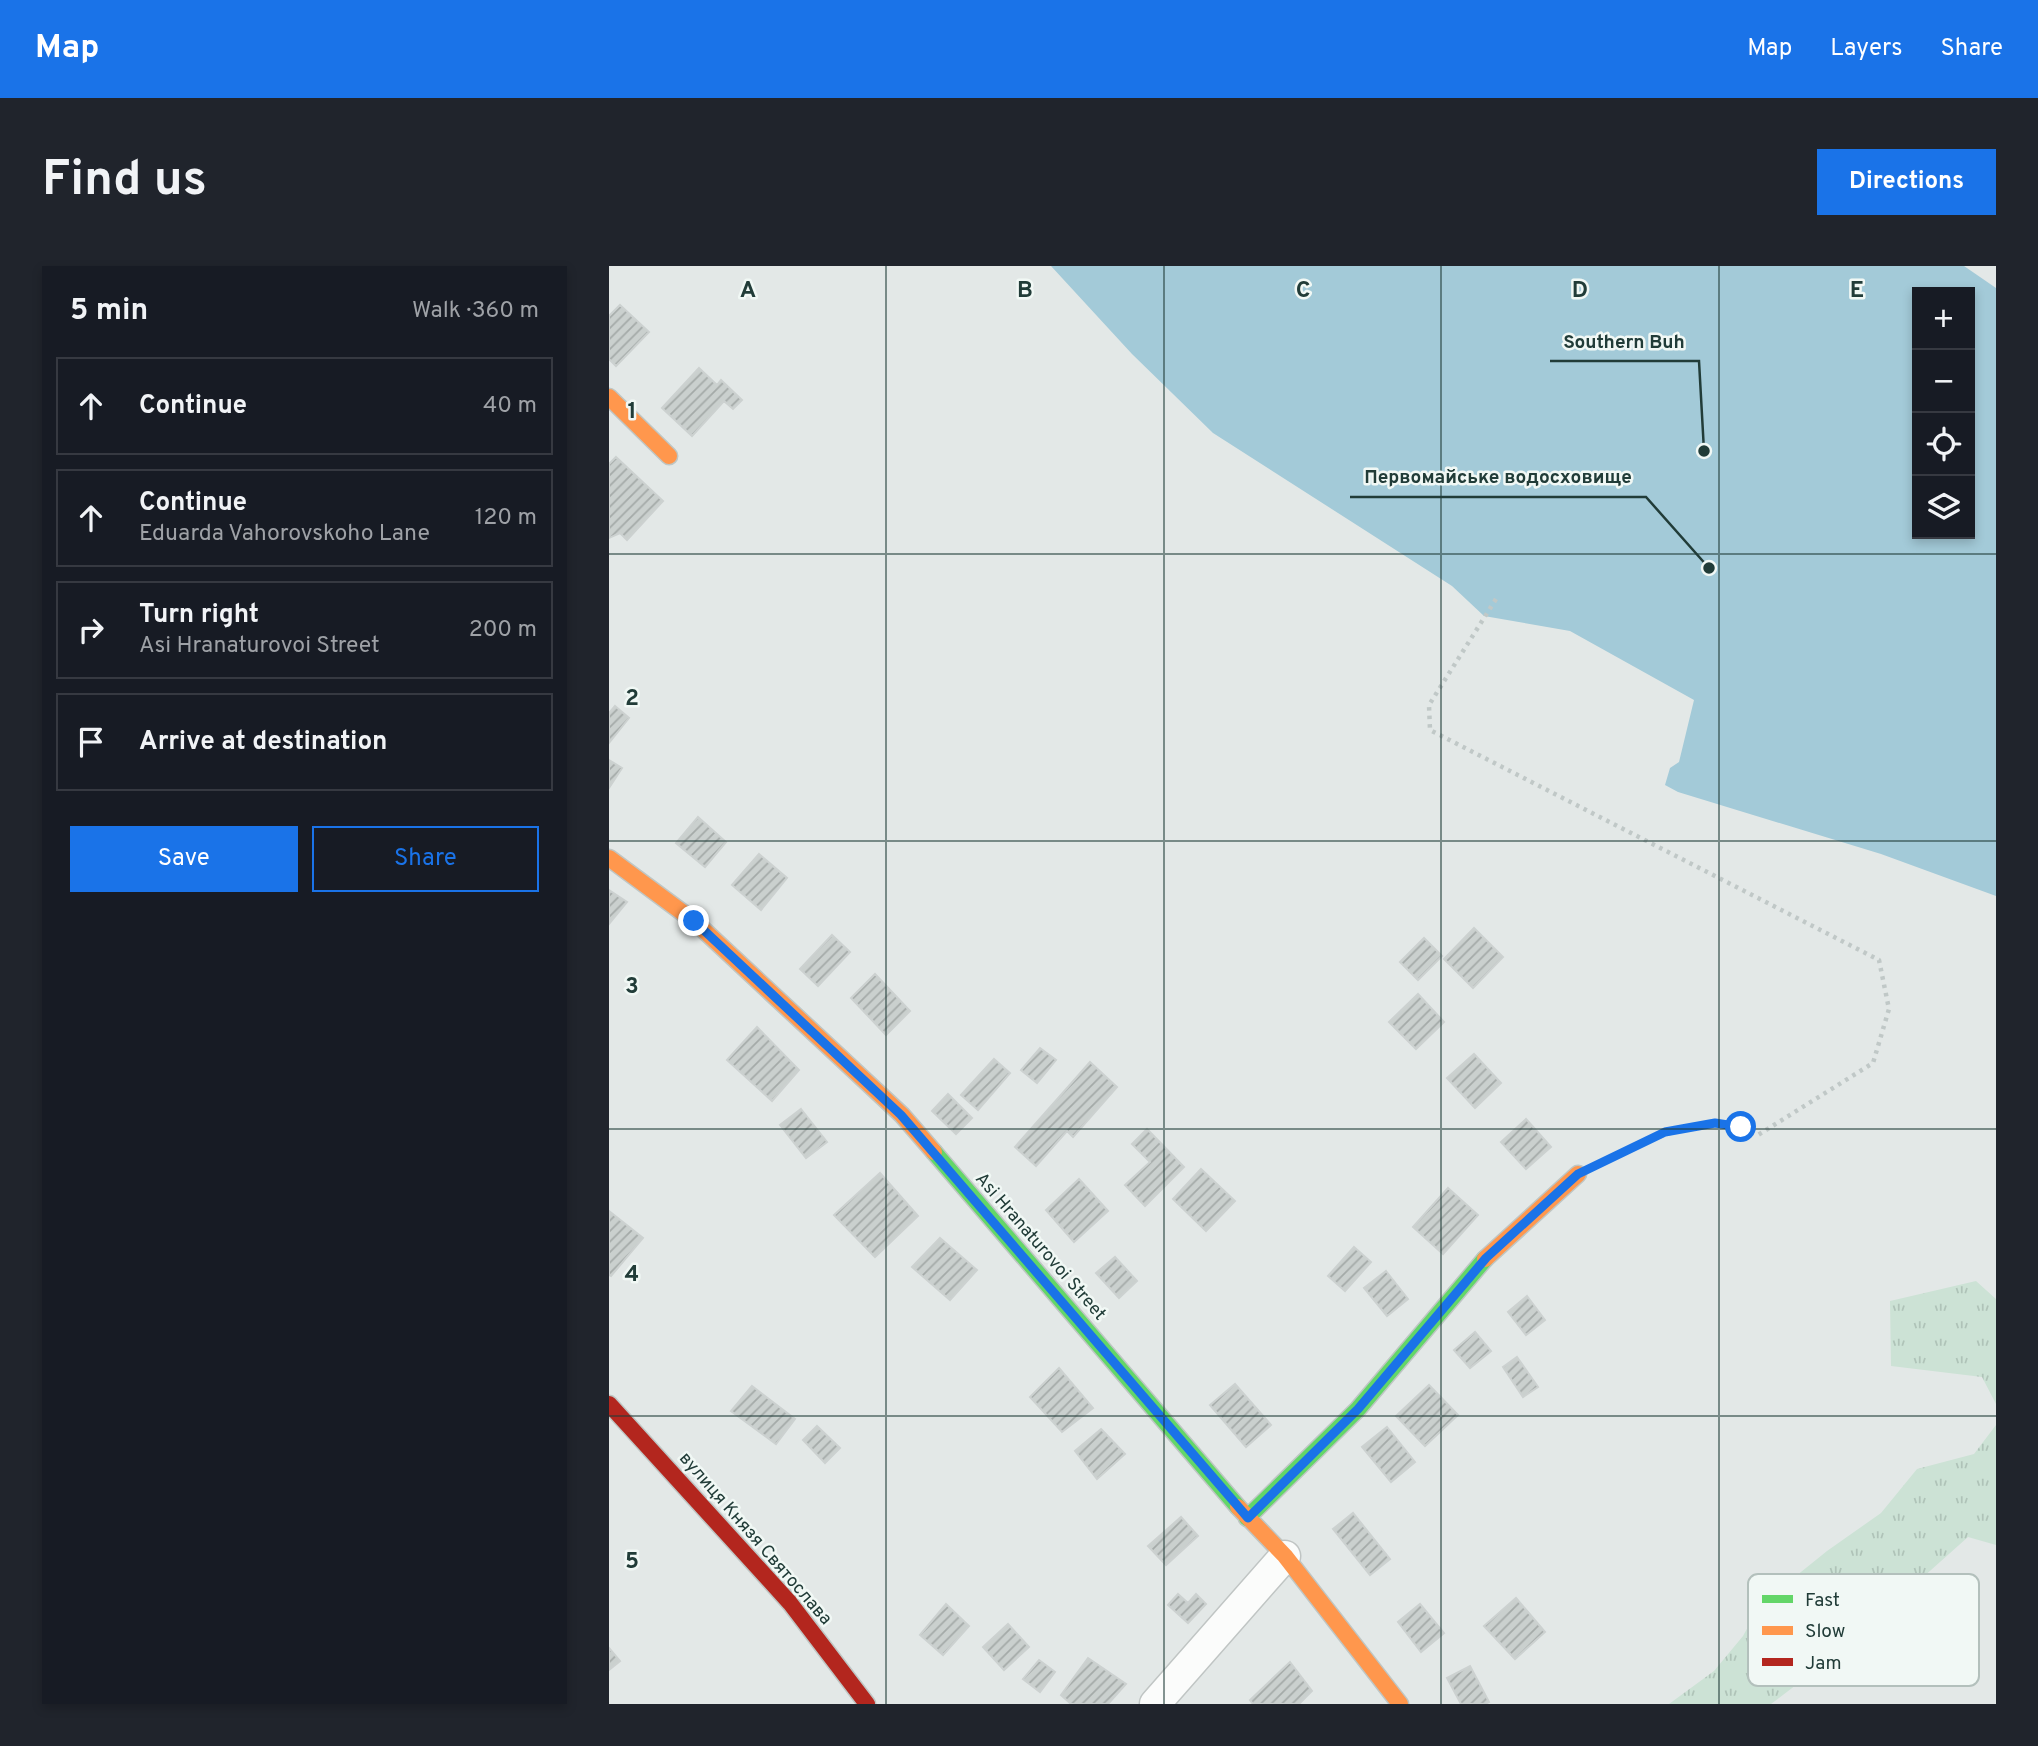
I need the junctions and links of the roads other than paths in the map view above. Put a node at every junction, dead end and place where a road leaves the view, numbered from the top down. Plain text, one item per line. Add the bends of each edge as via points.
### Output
1 (609, 397) edge
2 (669, 456) dead end
3 (609, 858) edge
4 (1578, 1174) road end
5 (609, 1404) edge
6 (1248, 1518) junction
7 (1285, 1556) junction
8 (867, 1704) edge
9 (1155, 1704) edge
10 (1400, 1704) edge

1 - 2 street
3 - 6 street, Asi Hranaturovoi Street via 694,921 901,1115
4 - 6 street via 1486,1258 1358,1409
5 - 8 street, вулиця Князя Святослава via 790,1603
6 - 7 street, Asi Hranaturovoi Street
7 - 9 street
7 - 10 street, Asi Hranaturovoi Street

